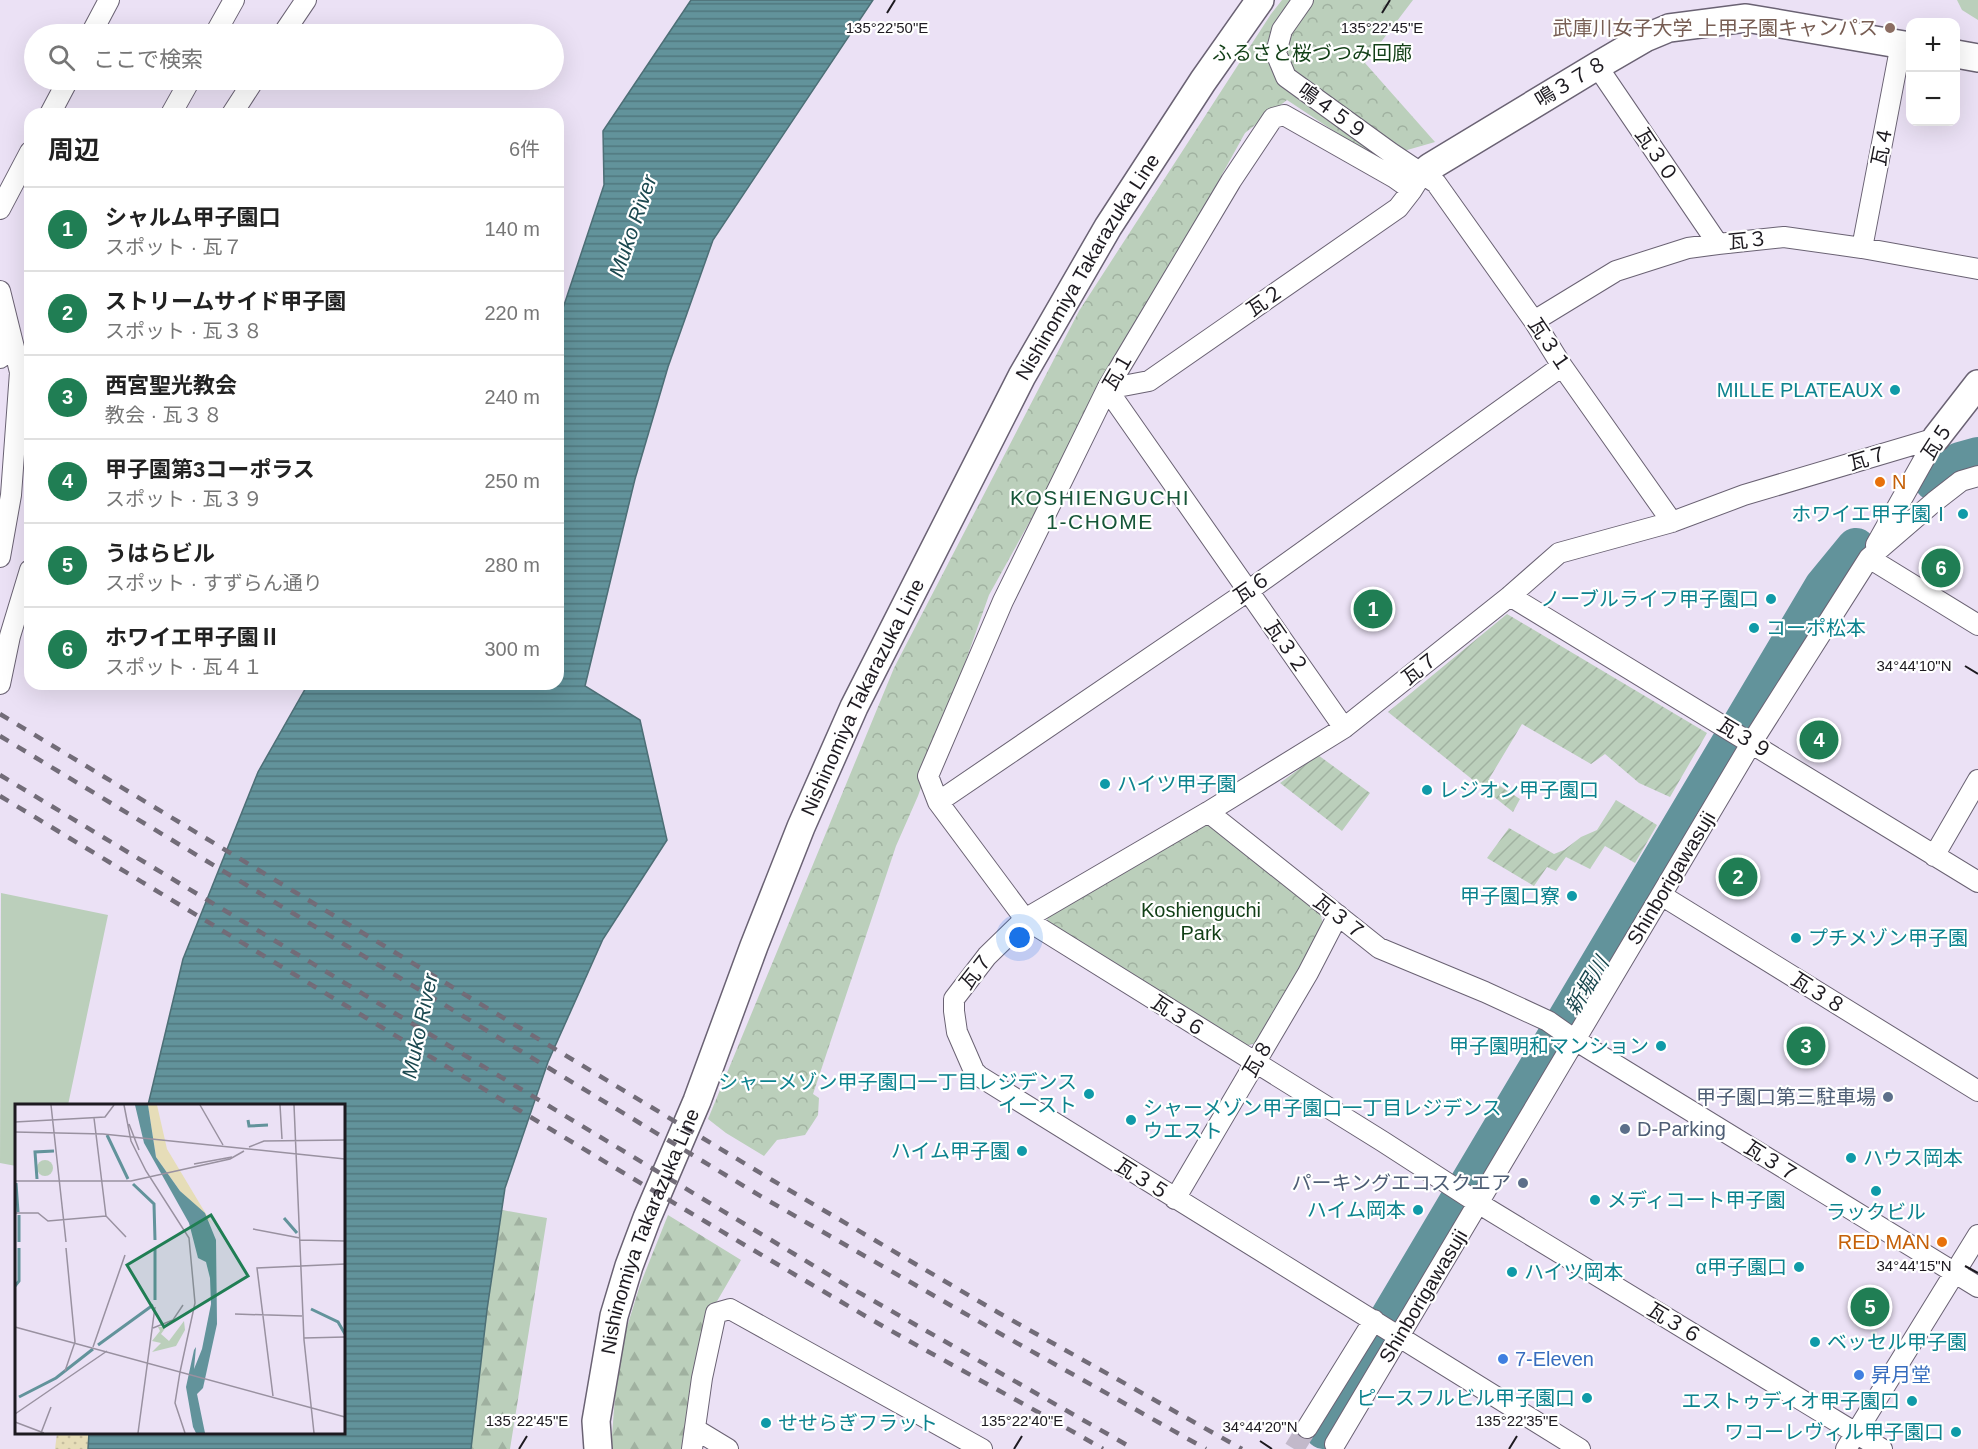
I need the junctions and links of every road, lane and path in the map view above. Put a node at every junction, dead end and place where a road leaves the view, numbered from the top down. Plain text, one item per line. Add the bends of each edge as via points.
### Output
1 (109, 0) edge
2 (234, 0) edge
3 (306, 0) edge
4 (1260, 0) edge
5 (1303, 0) edge
6 (96, 24) edge
7 (221, 24) edge
8 (290, 24) edge
9 (1906, 45) edge
10 (1960, 55) edge
11 (1978, 58) edge
12 (1597, 66) junction
13 (63, 90) edge
14 (184, 90) edge
15 (248, 90) edge
16 (53, 108) edge
17 (174, 108) edge
18 (236, 108) edge
19 (24, 163) edge
20 (1417, 182) junction
21 (0, 209) edge
22 (1718, 244) junction
23 (1862, 248) junction
24 (1978, 269) edge
25 (0, 291) edge
26 (5, 311) junction
27 (1534, 321) junction
28 (0, 358) edge
29 (24, 366) edge
30 (1562, 366) junction
31 (24, 378) edge
32 (1978, 384) edge
33 (1107, 389) junction
34 (1936, 438) junction
35 (1978, 476) edge
36 (1672, 522) junction
37 (0, 557) edge
38 (1869, 558) junction
39 (24, 584) edge
40 (1248, 591) junction
41 (1510, 596) junction
42 (1978, 625) edge
43 (5, 628) edge
44 (0, 684) edge
45 (1344, 728) junction
46 (1741, 736) junction
47 (1978, 780) edge
48 (938, 802) junction
49 (1208, 812) junction
50 (1934, 856) junction
51 (1978, 882) edge
52 (1661, 895) junction
53 (1338, 915) junction
54 (1025, 919) junction
55 (954, 999) joint
56 (1565, 1033) junction
57 (1254, 1064) junction
58 (1978, 1091) edge
59 (1467, 1197) junction
60 (1175, 1199) junction
61 (1978, 1235) edge
62 (1955, 1272) junction
63 (1978, 1287) edge
64 (1385, 1327) junction
65 (1307, 1428) tunnel mouth
66 (695, 1429) junction
67 (1851, 1441) edge
68 (1335, 1444) dead end
69 (598, 1449) edge
70 (692, 1449) edge
71 (728, 1449) edge
72 (982, 1449) edge
73 (1580, 1449) edge
74 (1882, 1449) edge

1 - 6 street
2 - 7 street
3 - 8 street
4 - 69 main road, Nishinomiya Takarazuka Line via 1108,227 1022,376 854,706 801,827 697,1101 629,1266 614,1316 598,1409
5 - 20 street, 鳴４５９ via 1282,30 1276,53 1286,77
9 - 12 main road, 鳴３７８ via 1746,18 1669,28
9 - 23 street, 瓦４
10 - 11 main road
12 - 20 main road, 鳴３７８ via 1438,162
12 - 22 street, 瓦３０
13 - 16 street
14 - 17 street
15 - 18 street
19 - 21 street
20 - 27 street, 瓦３１ via 1436,183
20 - 33 street, 瓦２ via 1398,208 1149,381
20 - 33 street, 瓦１ via 1395,178 1284,115 1273,118
22 - 23 street, 瓦３ via 1784,237
22 - 27 street, 瓦３ via 1688,248 1616,271
23 - 24 street, 瓦３
25 - 26 street
26 - 28 street
26 - 29 street
27 - 30 street, 瓦３１
30 - 36 street, 瓦３１
30 - 40 street, 瓦６
31 - 37 street
32 - 34 main road, 瓦５
33 - 40 street, 瓦３２
33 - 48 street, 瓦１ via 1003,601 928,776
34 - 36 street, 瓦７ via 1744,495
34 - 38 street, 瓦５
35 - 38 street, Shinborigawasuji via 1961,481
36 - 41 street, 瓦７ via 1559,553
38 - 42 street
38 - 46 street, Shinborigawasuji
39 - 43 street
40 - 45 street, 瓦３２
40 - 48 street, 瓦６
41 - 45 street, 瓦７
41 - 46 street, 瓦３９
43 - 44 street
45 - 49 street, 瓦７
46 - 50 street, 瓦３９
46 - 52 street, Shinborigawasuji
47 - 50 street
48 - 54 street, 瓦３６
49 - 53 street, 瓦３７
49 - 54 street, 瓦７
50 - 51 street, 瓦３９
52 - 56 street, Shinborigawasuji
52 - 58 street, 瓦３８
53 - 56 street, 瓦３７ via 1379,948 1485,992
53 - 57 street, 瓦８
54 - 55 street, 瓦７ via 987,956
54 - 57 street, 瓦３６
55 - 60 street, 瓦３５ via 957,1032 979,1076
56 - 59 street, Shinborigawasuji
56 - 62 street, 瓦３７
57 - 59 street, 瓦３６
57 - 60 street, 瓦８
59 - 64 street, Shinborigawasuji
59 - 67 street, 瓦３６
60 - 64 street, 瓦３５
61 - 62 street
62 - 63 street, 瓦３７
62 - 67 street
64 - 65 street
64 - 68 street, Shinborigawasuji
64 - 73 street, 瓦３５
66 - 70 street
66 - 71 street
66 - 72 street via 716,1313 730,1308
67 - 74 street, 瓦３６

